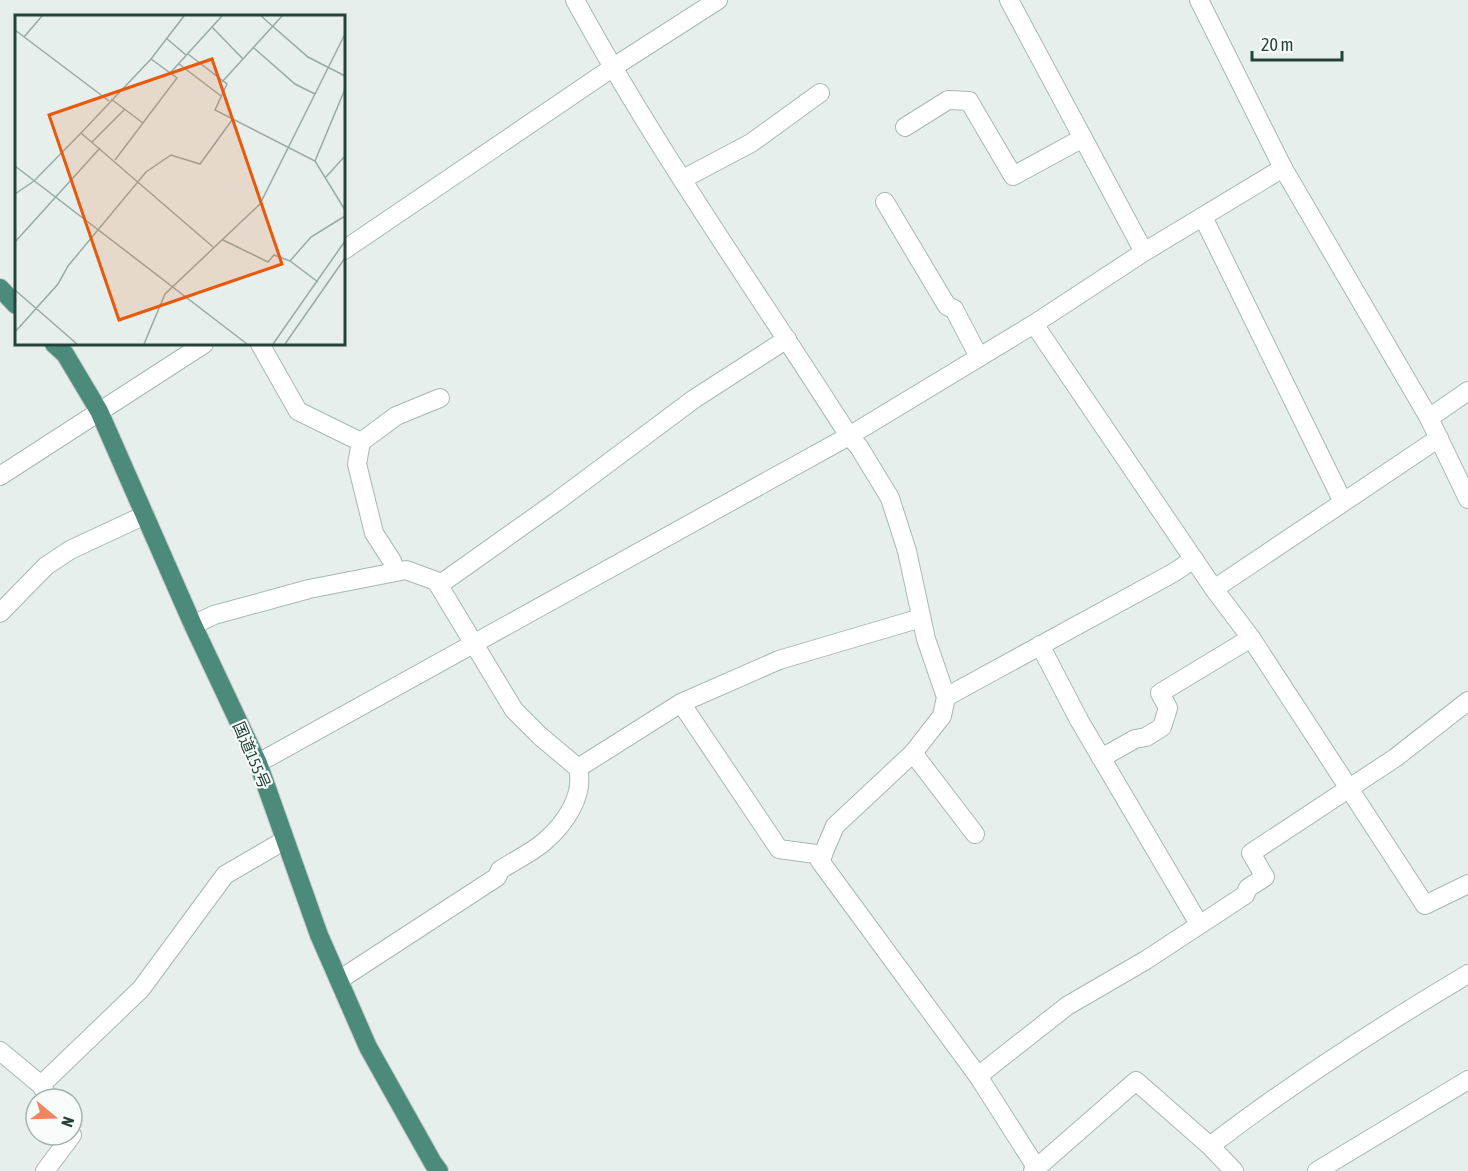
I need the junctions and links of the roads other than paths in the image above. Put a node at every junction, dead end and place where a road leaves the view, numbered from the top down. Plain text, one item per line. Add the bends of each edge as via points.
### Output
1 (574, 0) edge
2 (718, 0) edge
3 (1009, 0) edge
4 (1199, 0) edge
5 (612, 68) junction
6 (820, 93) dead end
7 (904, 127) dead end
8 (1083, 138) junction
9 (1283, 168) junction
10 (682, 179) junction
11 (885, 202) dead end
12 (1203, 217) junction
13 (345, 249) edge
14 (1144, 252) junction
15 (0, 288) edge
16 (15, 304) edge
17 (1034, 324) junction
18 (787, 339) junction
19 (55, 345) edge
20 (202, 345) edge
21 (261, 345) edge
22 (979, 357) junction
23 (1468, 391) edge
24 (440, 398) dead end
25 (99, 411) junction
26 (1429, 418) junction
27 (849, 436) junction
28 (1438, 438) junction
29 (361, 442) junction
30 (0, 476) edge
31 (1468, 499) edge
32 (1343, 502) junction
33 (145, 515) junction
34 (1194, 559) junction
35 (396, 572) junction
36 (439, 585) junction
37 (1214, 590) junction
38 (0, 613) edge
39 (921, 618) junction
40 (193, 625) junction
41 (1251, 638) junction
42 (473, 644) junction
43 (1040, 645) junction
44 (946, 697) junction
45 (1468, 701) edge
46 (681, 703) junction
47 (913, 753) junction
48 (1101, 758) junction
49 (258, 763) junction
50 (578, 768) junction
51 (1351, 789) junction
52 (975, 834) dead end
53 (285, 840) junction
54 (823, 855) junction
55 (1468, 885) edge
56 (1199, 924) junction
57 (1468, 974) edge
58 (339, 980) junction
59 (0, 1052) edge
60 (978, 1076) junction
61 (1468, 1080) edge
62 (39, 1087) edge
63 (50, 1087) edge
64 (1210, 1146) junction
65 (63, 1147) edge
66 (1035, 1169) edge
67 (45, 1171) edge
68 (439, 1171) edge
69 (1234, 1171) edge
70 (1317, 1171) edge

1 - 5 street
2 - 5 street
3 - 8 street
4 - 9 street
5 - 10 street
5 - 13 street
6 - 10 street via 751,143
7 - 8 street via 948,100 969,101 1013,176
8 - 14 street
9 - 12 street
9 - 26 street
10 - 18 street
11 - 22 street via 947,306 954,309
12 - 14 street
12 - 32 street
14 - 17 street
15 - 16 highway
17 - 22 street
17 - 34 street
18 - 27 street
18 - 36 street via 694,399
19 - 25 highway, 国道155号 via 65,354
20 - 25 street
21 - 29 street via 298,411
22 - 27 street
23 - 26 street
24 - 29 street via 396,416
25 - 30 street
25 - 33 highway, 国道155号
26 - 28 street
27 - 39 street via 890,498 907,551
27 - 42 street
28 - 31 street
28 - 32 street
29 - 35 street via 357,464 374,533
32 - 37 street
33 - 38 street via 70,550 46,566
33 - 40 highway, 国道155号
34 - 37 street
34 - 43 street
35 - 36 street via 406,570
35 - 40 street via 309,589 214,615
36 - 42 street
37 - 41 street
39 - 44 street
39 - 46 street via 779,660
40 - 49 highway, 国道155号
41 - 48 street via 1160,693 1168,708 1162,727
41 - 51 street
42 - 49 street
42 - 50 street via 514,710
43 - 44 street
43 - 48 street
44 - 47 street via 942,716
45 - 51 street
46 - 50 street
46 - 54 street via 779,849
47 - 52 street
47 - 54 street via 835,826
48 - 56 street
49 - 53 highway, 国道155号
50 - 58 street via 581,780 575,801 560,826 543,843
51 - 55 street via 1425,905
51 - 56 street via 1251,853 1265,878
53 - 58 highway, 国道155号
53 - 63 street via 225,875 141,989
54 - 60 street via 820,861
56 - 60 street via 1067,1006
57 - 64 street via 1379,1028
58 - 68 highway, 国道155号 via 368,1047
59 - 62 street
60 - 66 street
61 - 70 street
64 - 66 street via 1136,1081
64 - 69 street
65 - 67 street

